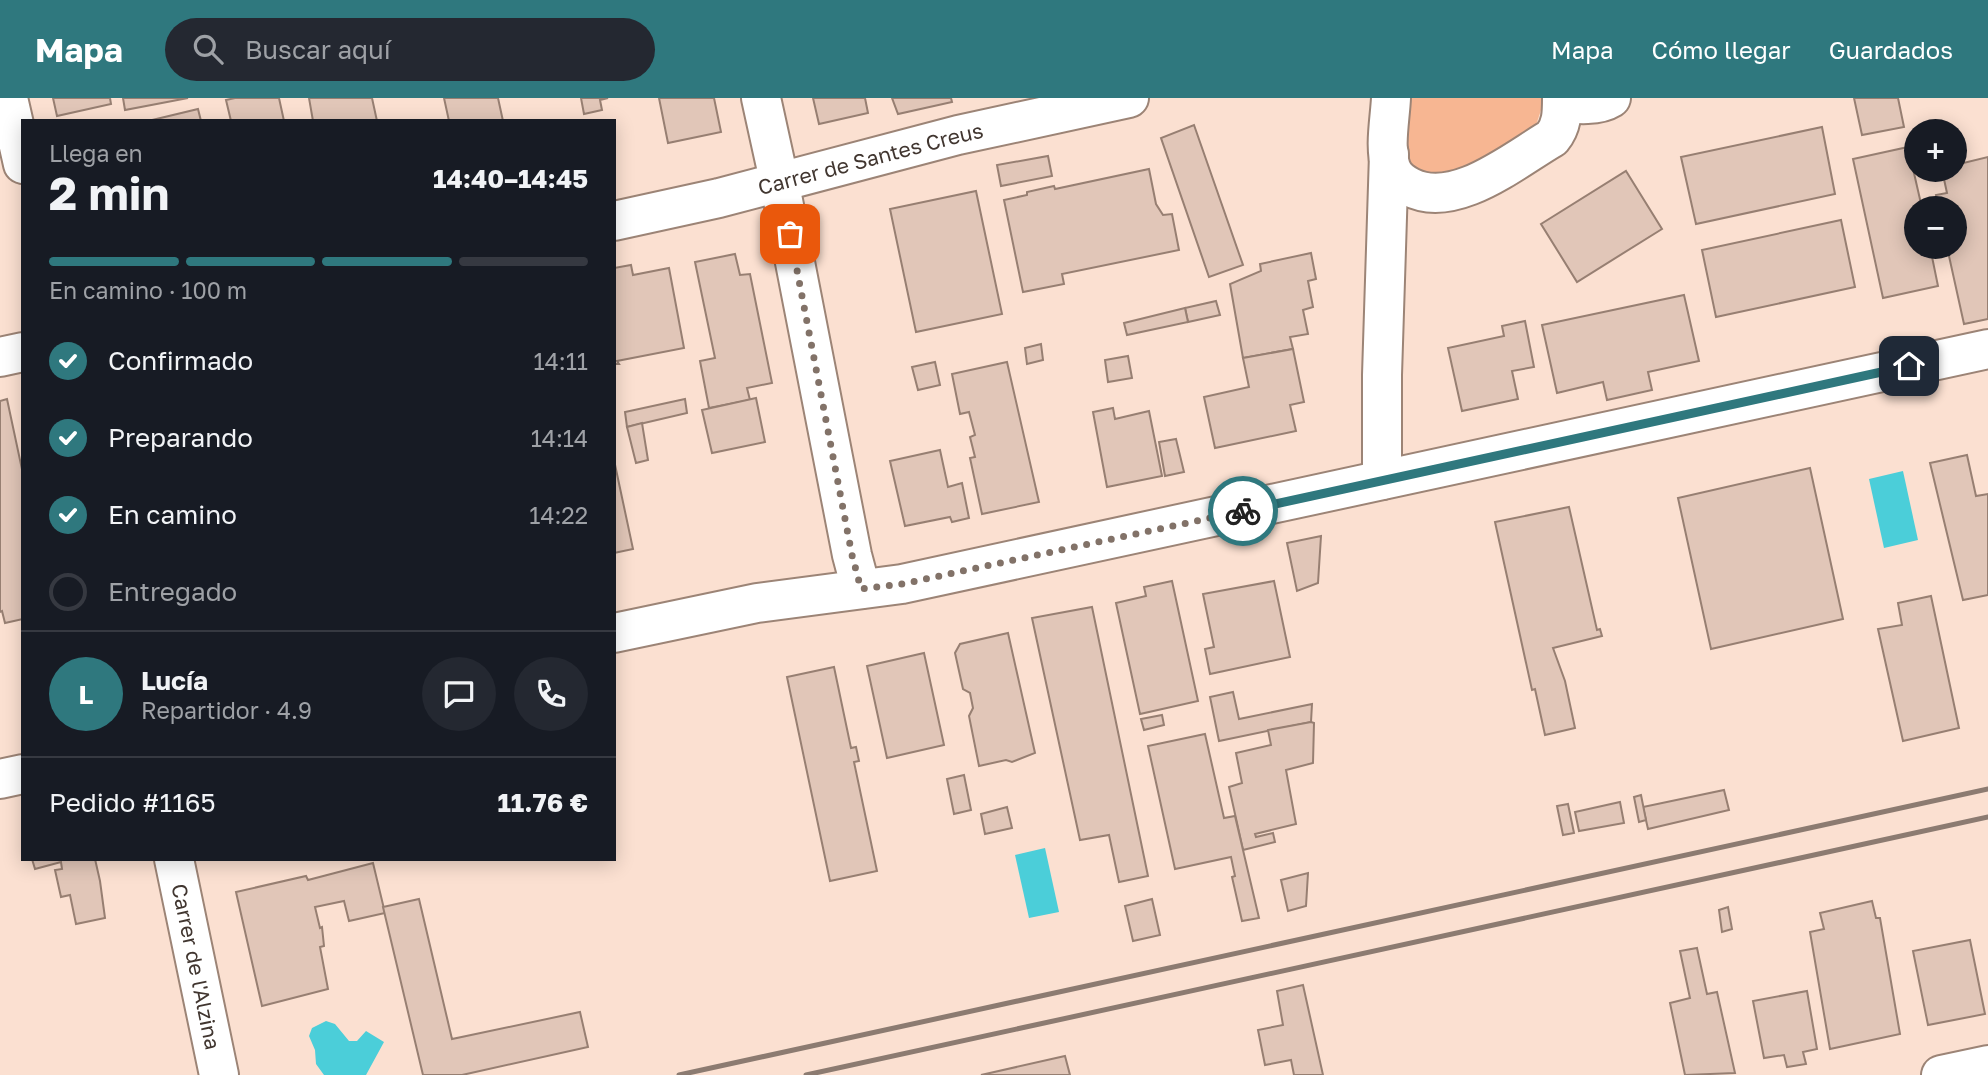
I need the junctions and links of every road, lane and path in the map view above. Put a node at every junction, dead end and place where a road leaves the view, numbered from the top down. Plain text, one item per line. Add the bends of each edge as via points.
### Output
1 (8, 98) edge
2 (761, 98) edge
3 (1129, 98) edge
4 (1391, 98) edge
5 (1611, 98) edge
6 (1562, 100) edge
7 (1389, 154) junction
8 (21, 155) edge
9 (779, 180) junction
10 (1458, 190) junction
11 (616, 221) edge
12 (1386, 283) junction
13 (1988, 349) edge
14 (21, 352) edge
15 (0, 357) edge
16 (1382, 480) junction
17 (861, 589) junction
18 (616, 633) edge
19 (21, 774) edge
20 (0, 779) edge
21 (174, 861) edge
22 (1988, 1065) edge
23 (219, 1075) edge
24 (1941, 1075) edge

1 - 8 street
2 - 9 street
3 - 9 street, Carrer de Santes Creus
4 - 7 street
5 - 6 street via 1575,105
6 - 10 street via 1559,130 1552,138
7 - 10 street via 1391,168 1403,184 1426,193
7 - 12 street
9 - 11 street, Carrer de Santes Creus
9 - 17 street
10 - 12 street via 1413,225
12 - 16 street
13 - 16 street
14 - 15 street
16 - 17 street via 902,584
17 - 18 street via 757,603
19 - 20 street
21 - 23 street, Carrer de l'Alzina
22 - 24 street

